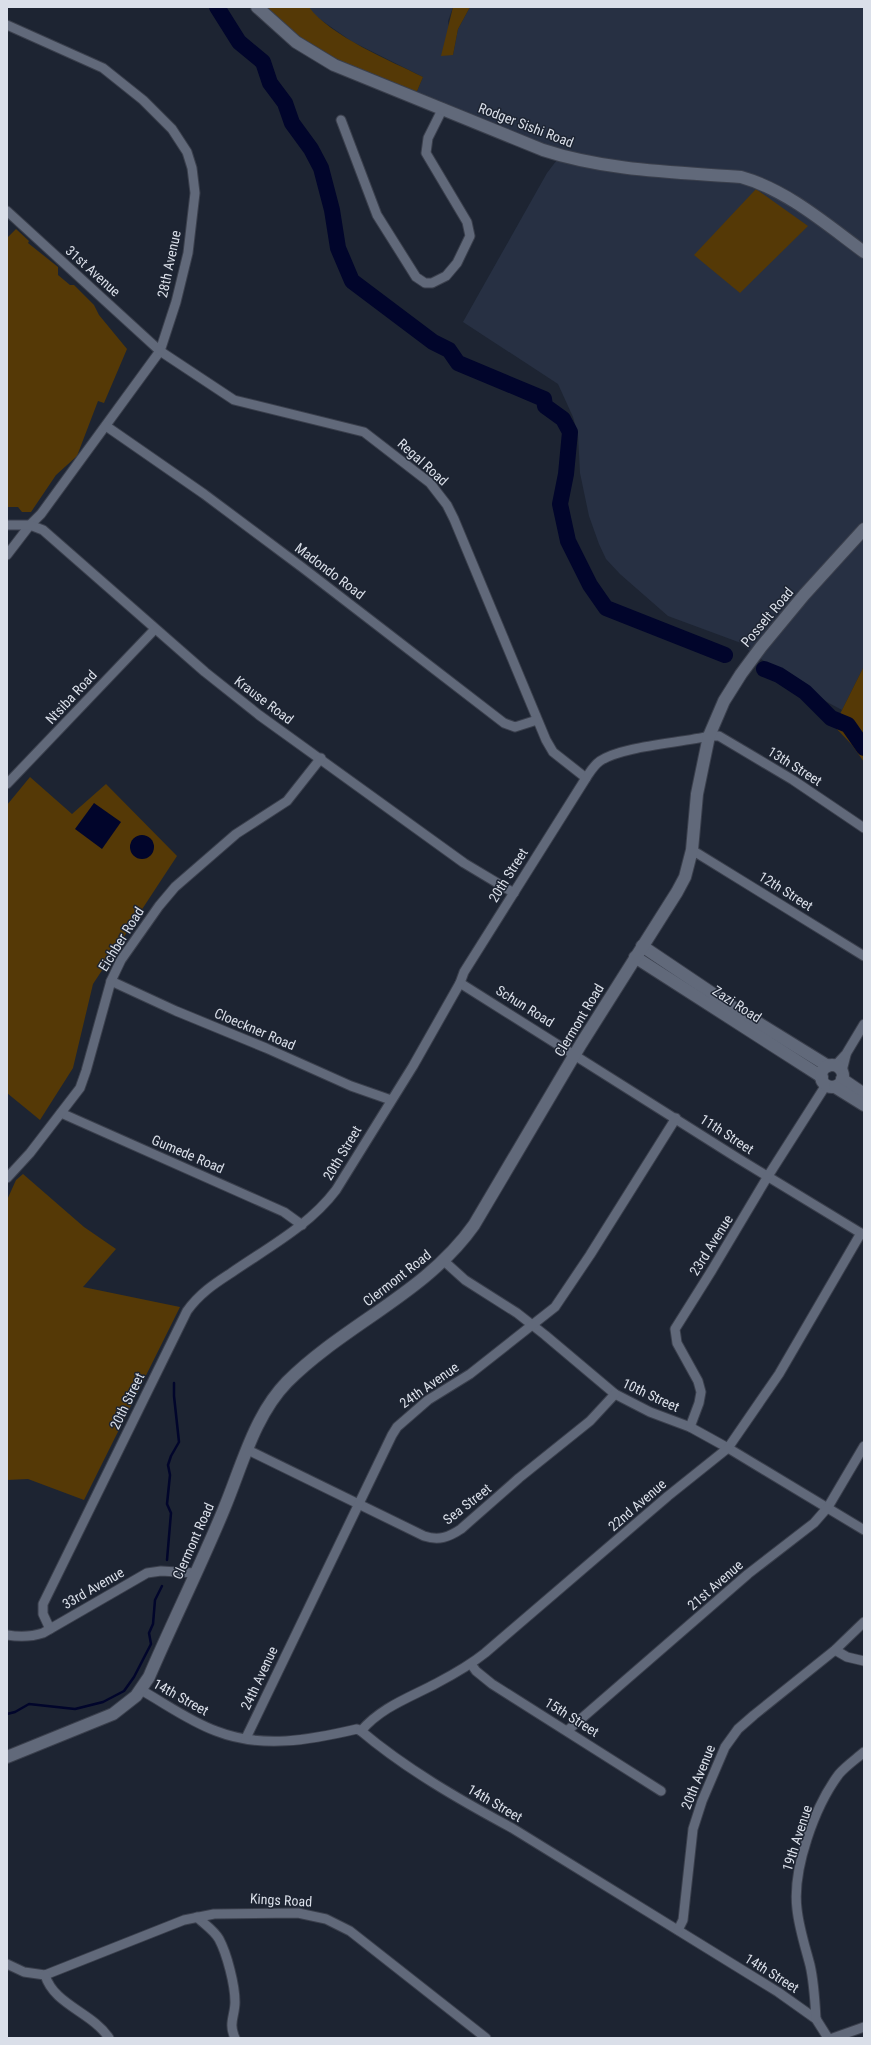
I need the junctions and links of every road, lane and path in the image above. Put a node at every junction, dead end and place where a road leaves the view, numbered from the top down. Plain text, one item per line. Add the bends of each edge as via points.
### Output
1 (257, 7) edge
2 (7, 25) edge
3 (443, 108) junction
4 (341, 120) dead end
5 (7, 211) edge
6 (864, 252) edge
7 (160, 351) junction
8 (106, 426) junction
9 (7, 525) edge
10 (30, 525) junction
11 (862, 535) edge
12 (7, 555) edge
13 (155, 629) junction
14 (537, 720) junction
15 (709, 736) junction
16 (321, 758) junction
17 (586, 778) junction
18 (7, 784) edge
19 (864, 828) edge
20 (692, 850) junction
21 (514, 893) junction
22 (642, 946) junction
23 (864, 956) edge
24 (635, 957) junction
25 (111, 981) junction
26 (460, 983) junction
27 (864, 1024) edge
28 (575, 1055) junction
29 (833, 1076) junction
30 (864, 1094) edge
31 (391, 1100) junction
32 (864, 1105) edge
33 (61, 1113) junction
34 (676, 1118) junction
35 (768, 1176) junction
36 (7, 1178) edge
37 (302, 1225) junction
38 (863, 1234) edge
39 (444, 1261) junction
40 (532, 1325) junction
41 (615, 1394) junction
42 (690, 1427) junction
43 (864, 1446) edge
44 (728, 1448) junction
45 (248, 1450) junction
46 (358, 1504) junction
47 (828, 1507) junction
48 (864, 1530) edge
49 (195, 1573) junction
50 (864, 1622) edge
51 (50, 1629) junction
52 (7, 1635) edge
53 (835, 1650) junction
54 (864, 1661) edge
55 (471, 1664) junction
56 (141, 1690) junction
57 (361, 1731) junction
58 (567, 1731) junction
59 (246, 1738) junction
60 (864, 1752) edge
61 (7, 1757) edge
62 (661, 1791) dead end
63 (197, 1917) junction
64 (678, 1930) junction
65 (7, 1964) edge
66 (45, 1974) junction
67 (816, 2019) junction
68 (864, 2028) edge
69 (475, 2035) edge
70 (109, 2038) edge
71 (235, 2038) edge
72 (486, 2038) edge
73 (828, 2038) edge
74 (833, 2038) edge

1 - 3 street, Rodger Sishi Road via 286,34 323,59
2 - 7 street, 28th Avenue via 86,59 117,77 172,129 187,152 195,193 188,254
3 - 4 street via 428,138 426,153 467,222 470,236 457,263 446,276 432,283 425,283 416,276 377,215
3 - 6 street, Rodger Sishi Road via 566,158 632,169 741,177 760,183 793,201
5 - 7 street, 31st Avenue
7 - 8 street, 28th Avenue
7 - 14 street, Regal Road via 234,400 364,432 430,483 454,519
8 - 10 street, 28th Avenue via 41,514
8 - 14 street, Madondo Road via 204,494 504,723 515,727
9 - 10 street, Krause Road
10 - 12 street, 28th Avenue
10 - 13 street, Krause Road via 51,536
11 - 15 street, Posselt Road via 804,595 755,654 724,701
13 - 16 street, Krause Road via 249,707
13 - 18 street, Ntsiba Road
14 - 17 street, Regal Road via 553,752
15 - 17 street, 20th Street via 612,755 599,762
15 - 19 street, 13th Street via 719,736 730,742 793,780
15 - 20 street, Clermont Road via 697,794
16 - 21 street, Krause Road via 464,863
16 - 25 street, Eichber Road via 287,801 236,834 174,888 129,949
17 - 21 street, 20th Street
20 - 22 street, Clermont Road via 685,877
20 - 23 street, 12th Street
21 - 26 street, 20th Street via 464,972
22 - 24 street, Clermont Road
22 - 29 street, Zazi Road
24 - 28 street, Clermont Road
24 - 29 street, Zazi Road
25 - 31 street, Cloeckner Road via 176,1012 249,1040 351,1086
25 - 33 street, Eichber Road via 83,1080
26 - 28 street, Schun Road
26 - 31 street, 20th Street
27 - 29 street, 23rd Avenue
28 - 34 street, 11th Street
28 - 39 street, Clermont Road via 481,1214 463,1241
29 - 30 street, Zazi Road
29 - 32 street, Zazi Road
29 - 35 street, 23rd Avenue
31 - 37 street, 20th Street via 336,1190 318,1213
33 - 36 street, Eichber Road
33 - 37 street, Gumede Road via 284,1212
34 - 35 street, 11th Street
34 - 40 street, 24th Avenue via 561,1300 548,1314
35 - 38 street, 11th Street
35 - 42 street, 23rd Avenue via 675,1329 677,1343 698,1381 700,1392 699,1403
37 - 51 street, 20th Street via 202,1293 187,1310 43,1604 43,1614
38 - 44 street, 22nd Avenue via 780,1374
39 - 40 street, 10th Street via 465,1280
39 - 45 street, Clermont Road via 287,1383 266,1411
40 - 41 street, 10th Street
40 - 46 street, 24th Avenue via 470,1374 428,1400 397,1427
41 - 42 street, 10th Street via 650,1412
41 - 46 street, Sea Street via 590,1421 451,1536 431,1539
42 - 44 street, 10th Street
43 - 47 street, 21st Avenue
44 - 47 street, 10th Street
44 - 55 street, 22nd Avenue
45 - 46 street, Sea Street
45 - 49 street, Clermont Road
46 - 59 street, 24th Avenue
47 - 48 street, 10th Street
47 - 58 street, 21st Avenue via 814,1523 748,1574
49 - 51 street, 33rd Avenue via 161,1570 147,1573
49 - 56 street, Clermont Road
50 - 53 street, 20th Avenue
51 - 52 street, 33rd Avenue via 36,1636
53 - 54 street via 847,1657
53 - 64 street, 20th Avenue via 738,1729 725,1747 702,1801 693,1830 683,1920
55 - 57 street, 22nd Avenue via 390,1706
55 - 58 street, 15th Street via 492,1684
56 - 59 street, 14th Street via 210,1728 231,1736
56 - 61 street, Clermont Road via 130,1703 113,1714
57 - 59 street, 14th Street via 357,1729 301,1741 263,1741
57 - 64 street, 14th Street via 388,1752 478,1810 512,1828
58 - 62 street, 15th Street
60 - 67 street, 19th Avenue via 840,1773 830,1789 817,1816 800,1868 796,1907 810,1967
63 - 66 street, Kings Road via 179,1921
63 - 69 street, Kings Road via 214,1914 283,1912 312,1915 331,1921 362,1939
63 - 71 street via 219,1939 223,1950 234,1989 235,2004 231,2016
64 - 67 street, 14th Street via 778,1992
65 - 66 street via 31,1974
66 - 70 street via 59,1997 95,2021
67 - 73 street, 19th Avenue
68 - 74 street
69 - 72 street, Kings Road

